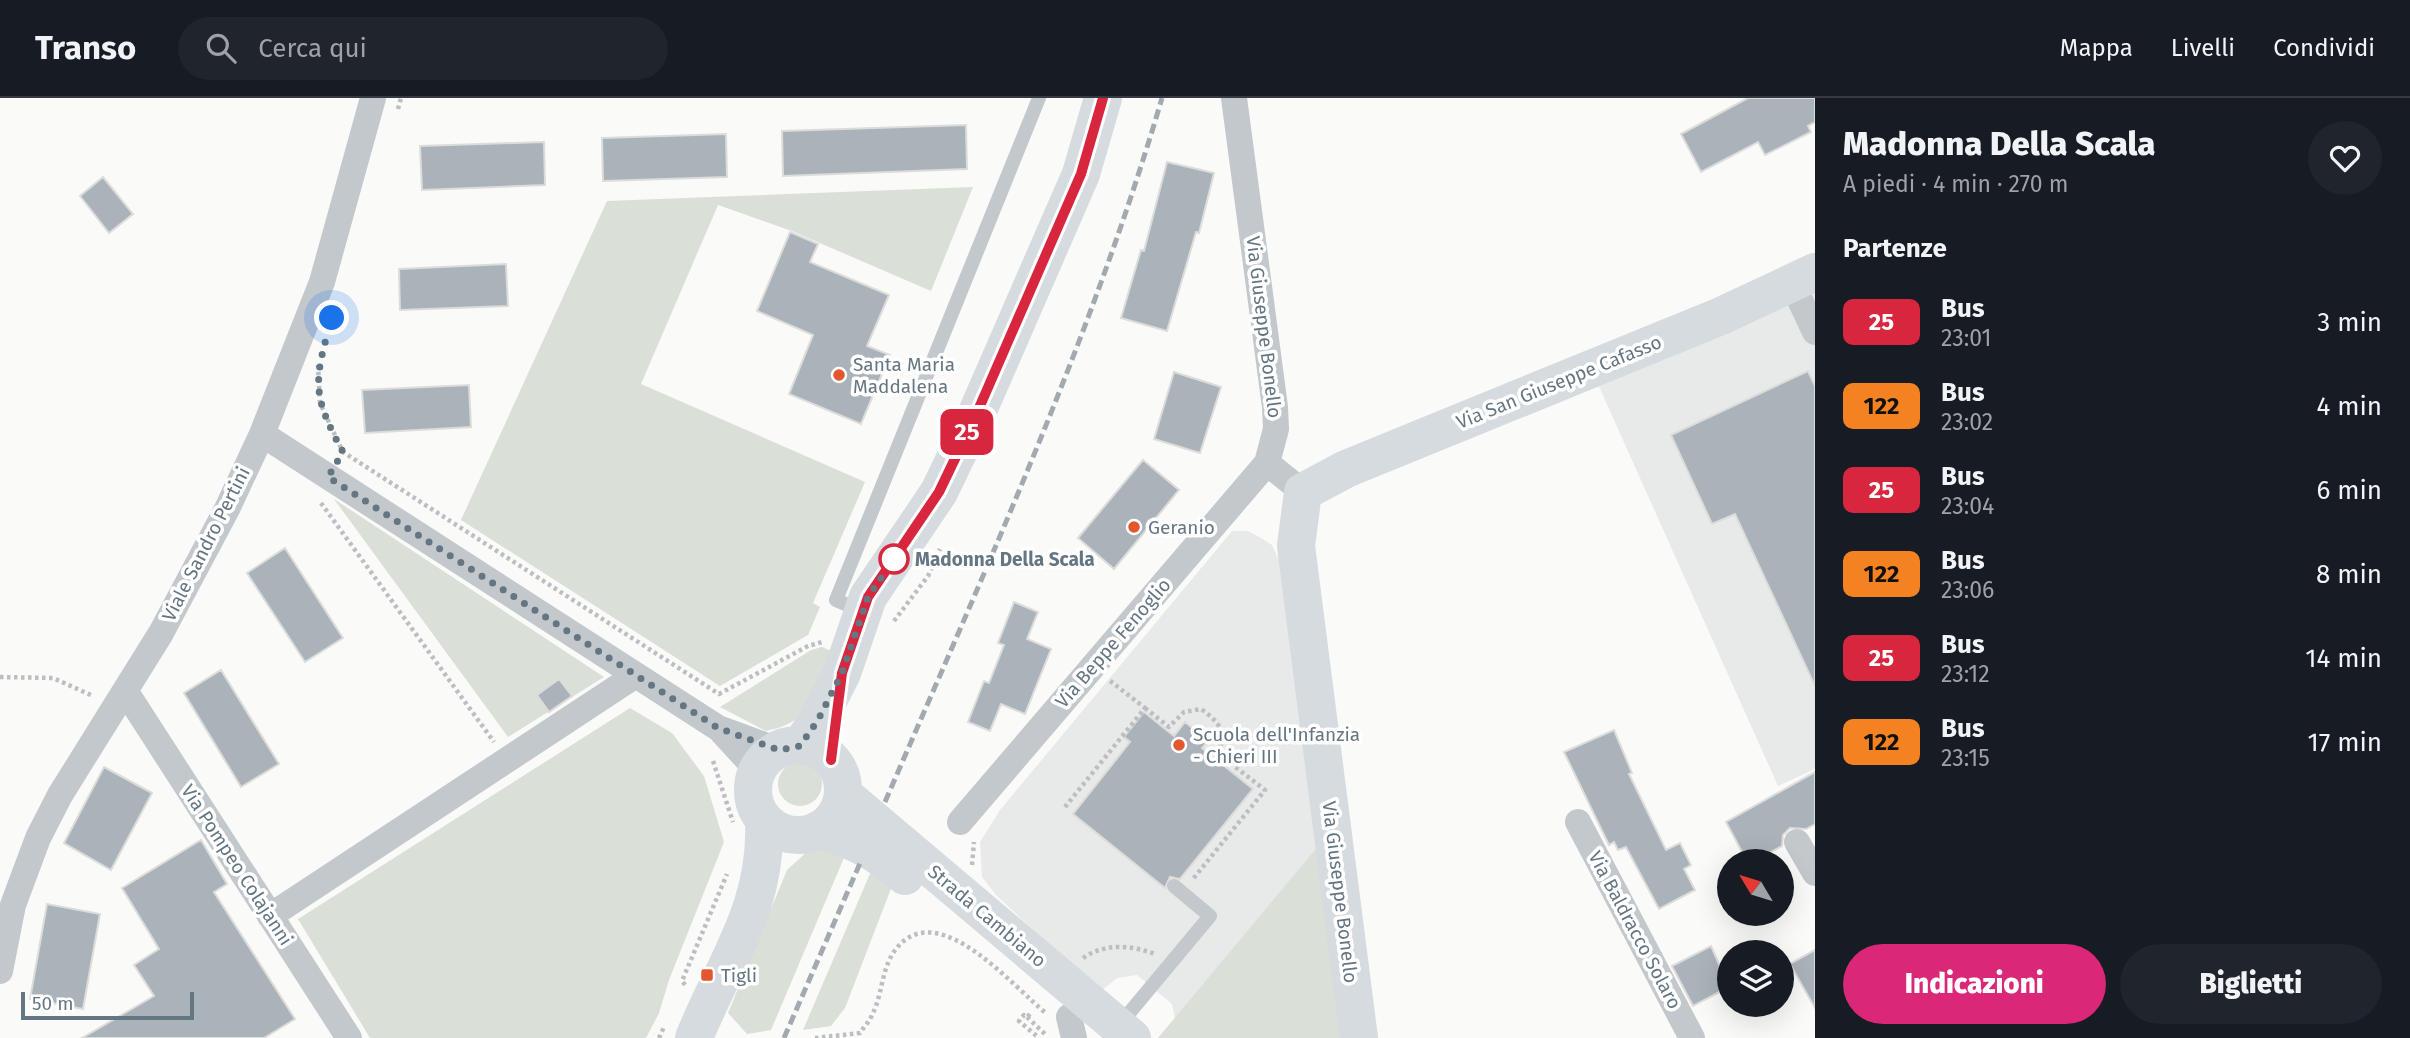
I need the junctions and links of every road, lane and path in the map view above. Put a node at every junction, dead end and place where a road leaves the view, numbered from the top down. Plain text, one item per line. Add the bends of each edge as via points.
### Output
1 (373, 98) edge
2 (401, 98) edge
3 (1039, 98) edge
4 (1103, 98) edge
5 (1234, 98) edge
6 (397, 111) dead end
7 (1803, 278) edge
8 (1815, 332) edge
9 (321, 355) dead end
10 (262, 434) junction
11 (343, 452) junction
12 (1267, 463) junction
13 (328, 477) junction
14 (1303, 492) junction
15 (863, 611) junction
16 (836, 657) junction
17 (636, 675) junction
18 (1103, 676) dead end
19 (0, 677) edge
20 (121, 700) junction
21 (1145, 708) junction
22 (709, 756) dead end
23 (507, 760) junction
24 (802, 764) junction
25 (1065, 807) dead end
26 (1578, 822) dead end
27 (750, 826) junction
28 (970, 826) joint
29 (812, 833) junction
30 (1797, 842) dead end
31 (971, 869) dead end
32 (747, 871) junction
33 (1815, 873) edge
34 (1178, 890) joint
35 (270, 916) junction
36 (1081, 960) dead end
37 (1171, 963) junction
38 (0, 971) edge
39 (700, 1024) edge
40 (1078, 1031) edge
41 (822, 1037) edge
42 (836, 1037) edge
43 (349, 1038) edge
44 (815, 1038) edge
45 (1359, 1038) edge
46 (1692, 1038) edge

1 - 10 street, Viale Sandro Pertini via 322,282
2 - 6 path
3 - 15 lane via 836,600
4 - 15 main road via 1081,174 976,415 939,492
5 - 12 street, Via Giuseppe Bonello via 1275,407 1276,429
7 - 8 street
7 - 14 main road, Via San Giuseppe Cafasso via 1346,469
9 - 11 path via 317,368 320,403
10 - 13 street
10 - 20 street, Viale Sandro Pertini via 195,570
11 - 13 path
11 - 16 path via 719,694 808,646
12 - 14 street
12 - 28 street, Via Beppe Fenoglio
13 - 17 street
13 - 23 path via 316,497
14 - 45 main road, Via Giuseppe Bonello via 1296,547
15 - 16 main road
16 - 24 main road
17 - 23 street
17 - 24 street via 718,728
18 - 21 path
19 - 20 path via 53,678
20 - 35 street, Via Pompeo Colajanni
20 - 38 street, Viale Sandro Pertini via 61,795 28,860 13,905
21 - 25 path
21 - 34 path via 1169,727 1184,712 1201,709 1216,719 1223,733 1222,746 1216,752 1265,790
22 - 27 path
23 - 35 street
24 - 27 main road via 754,796
24 - 29 main road via 839,809 831,821
24 - 40 main road, Strada Cambiano
26 - 46 street, Via Baldracco Solaro
27 - 29 main road, Strada Cambiano
27 - 32 main road
28 - 31 path via 974,841
29 - 32 main road
29 - 40 main road, Strada Cambiano via 853,839 884,858
30 - 33 street
32 - 39 main road via 735,954
32 - 39 path via 682,981
34 - 37 lane via 1210,916
35 - 43 street, Via Pompeo Colajanni
36 - 37 path via 1109,946 1153,953
37 - 40 lane
40 - 40 path via 1019,1021 1024,1015
40 - 42 path via 970,947 948,934 931,932 905,939 895,950 872,1015 860,1033
41 - 42 path
41 - 44 path

